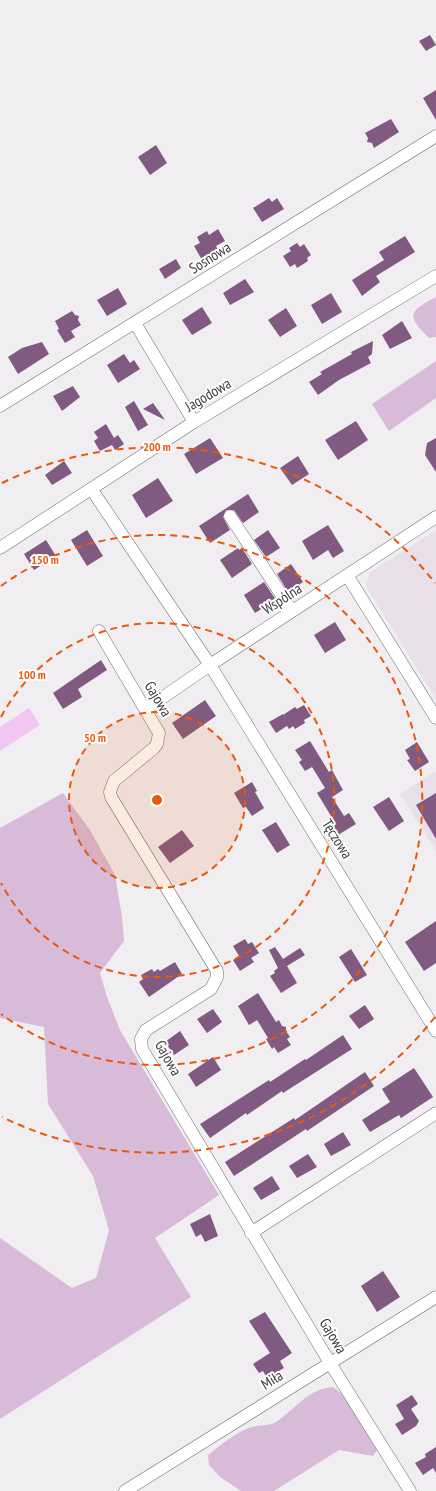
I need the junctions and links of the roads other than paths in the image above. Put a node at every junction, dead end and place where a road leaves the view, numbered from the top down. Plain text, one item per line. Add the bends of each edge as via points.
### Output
1 (436, 136) edge
2 (436, 276) edge
3 (135, 323) junction
4 (0, 406) edge
5 (194, 422) junction
6 (92, 490) junction
7 (230, 516) dead end
8 (436, 517) edge
9 (0, 548) edge
10 (347, 575) junction
11 (292, 611) junction
12 (98, 631) dead end
13 (210, 665) junction
14 (146, 709) junction
15 (436, 718) edge
16 (436, 1031) edge
17 (436, 1113) edge
18 (251, 1232) junction
19 (436, 1297) edge
20 (330, 1363) junction
21 (125, 1491) edge
22 (410, 1491) edge

1 - 3 street, Sosnowa
2 - 5 street, Jagodowa
3 - 4 street, Sosnowa
3 - 5 street
5 - 6 street, Jagodowa
6 - 9 street, Jagodowa
6 - 13 street, Tęczowa
7 - 11 street
8 - 10 street, Wspólna
10 - 11 street, Wspólna
10 - 15 street
11 - 13 street, Wspólna
12 - 14 street, Gajowa
13 - 14 street, Wspólna
13 - 16 street, Tęczowa
14 - 18 street, Gajowa via 158,728 158,744 114,782 111,786 111,797 215,964 217,977 211,989 146,1030 141,1039 142,1049
17 - 18 street
18 - 20 street, Gajowa
19 - 20 street, Miła
20 - 21 street, Miła
20 - 22 street, Gajowa

